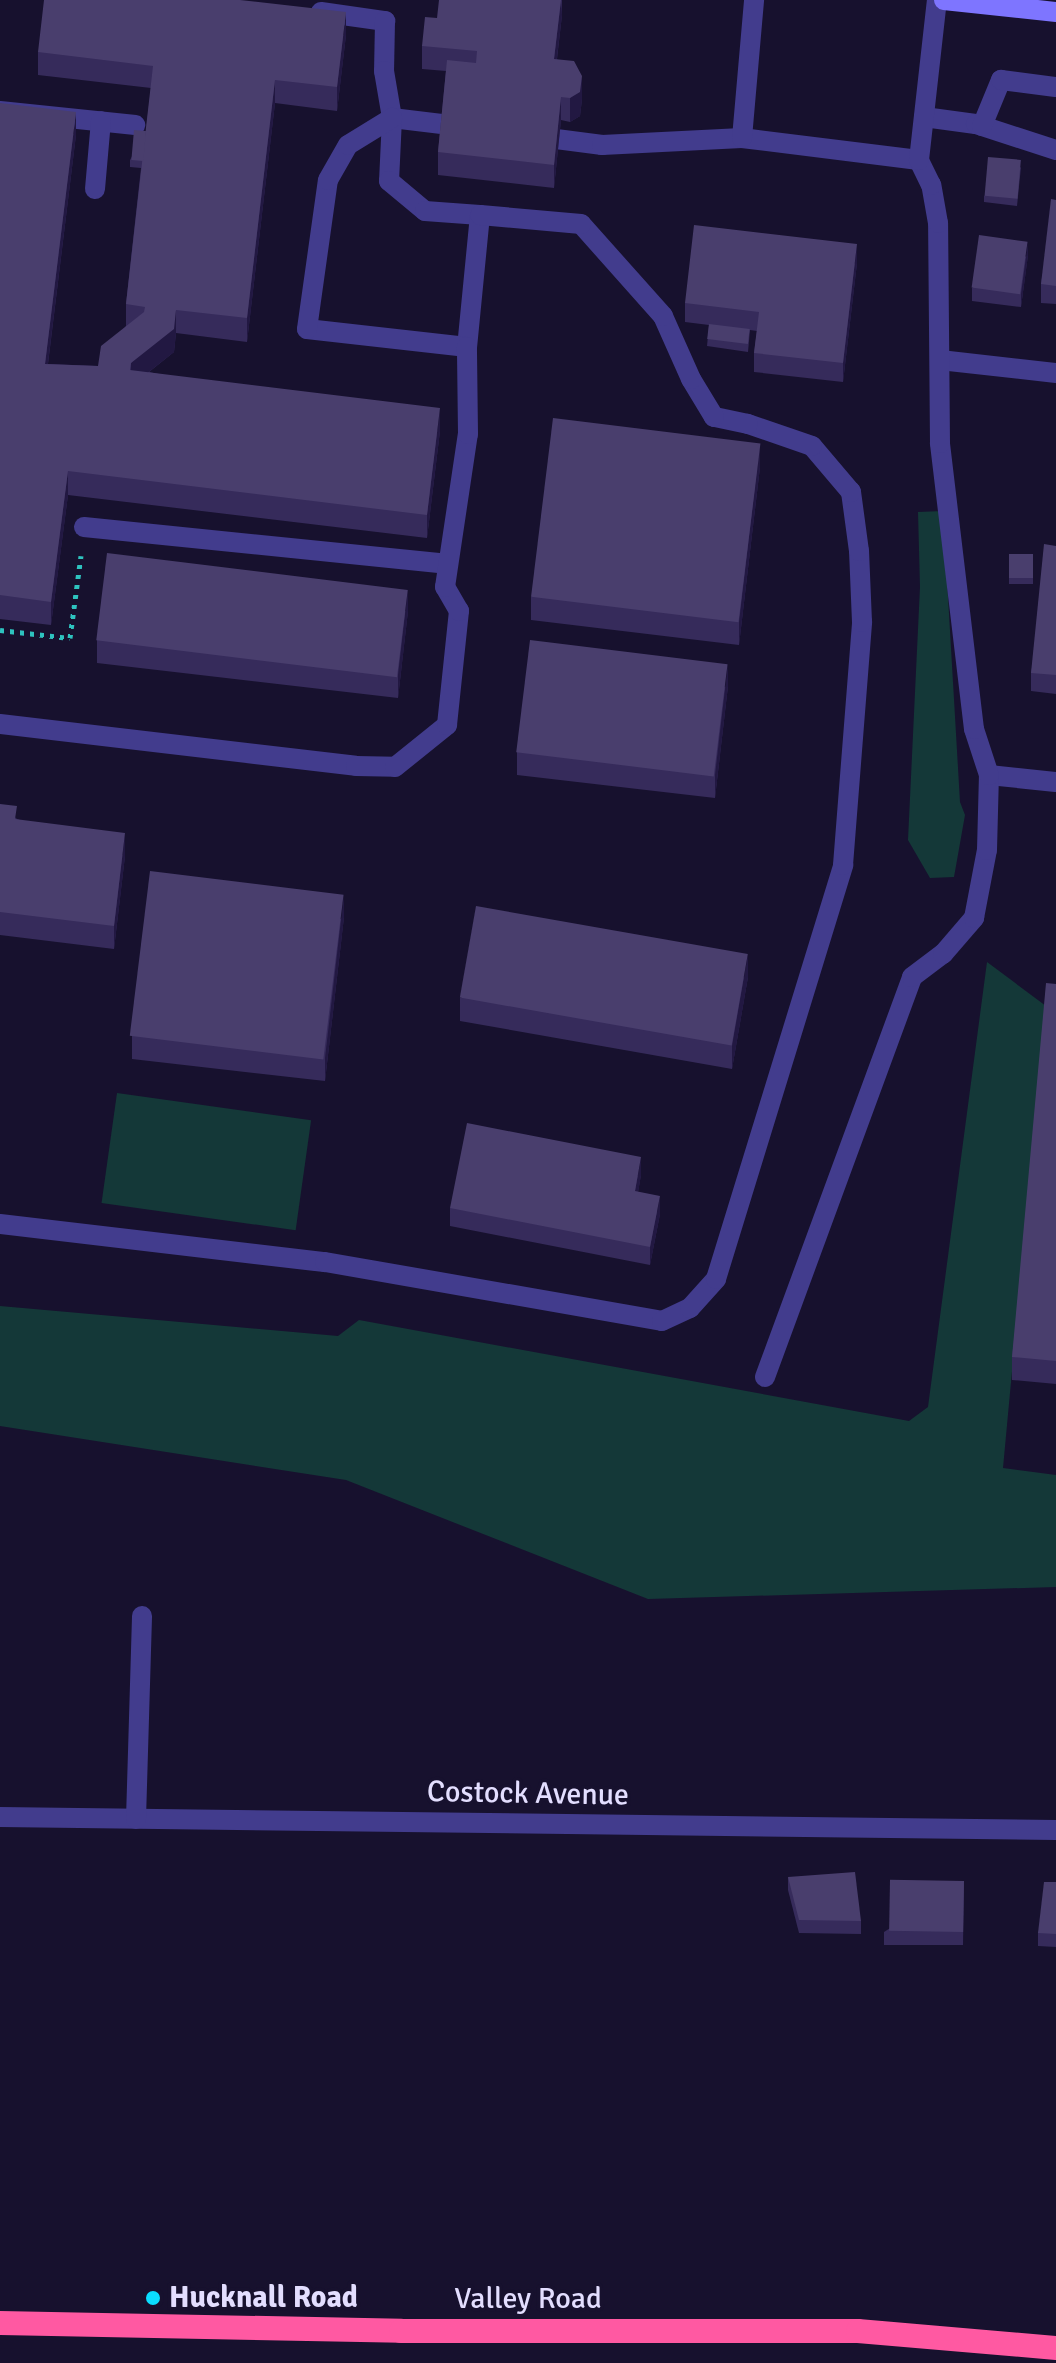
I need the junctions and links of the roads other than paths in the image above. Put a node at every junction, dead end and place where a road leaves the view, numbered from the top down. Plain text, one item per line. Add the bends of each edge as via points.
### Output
1 (754, 0) edge
2 (937, 0) edge
3 (944, 0) edge
4 (294, 9) edge
5 (1056, 12) edge
6 (1056, 87) edge
7 (0, 111) edge
8 (924, 117) junction
9 (392, 118) junction
10 (101, 121) junction
11 (135, 125) dead end
12 (982, 126) junction
13 (487, 130) edge
14 (516, 134) edge
15 (742, 138) junction
16 (1056, 150) edge
17 (919, 160) junction
18 (95, 189) dead end
19 (480, 215) junction
20 (467, 347) junction
21 (940, 360) junction
22 (1056, 373) edge
23 (84, 527) road end
24 (446, 564) junction
25 (0, 724) edge
26 (989, 775) junction
27 (1056, 782) edge
28 (0, 1224) edge
29 (765, 1377) dead end
30 (142, 1616) dead end
31 (0, 1817) edge
32 (136, 1819) junction
33 (1056, 1830) edge
34 (0, 2323) edge
35 (1056, 2348) edge

1 - 15 street
2 - 8 street
3 - 5 street
4 - 9 street via 385,21 384,71
6 - 12 street via 1001,80
7 - 10 street
8 - 12 street
8 - 17 street
9 - 13 street
9 - 19 street via 389,181 425,211
9 - 20 street via 348,145 328,180 307,329
10 - 11 street
10 - 18 street
12 - 16 street
14 - 15 street via 602,145
15 - 17 street
17 - 21 street via 931,185 938,223
19 - 20 street
19 - 28 street via 581,224 663,316 714,417 812,446 851,492 862,622 843,865 716,1279 690,1308 662,1321 325,1262
20 - 24 street via 468,434
21 - 22 street
21 - 26 street via 940,443 974,729
23 - 24 street
24 - 25 street via 445,587 459,611 447,725 395,767
26 - 27 street
26 - 29 street via 987,850 974,918 943,954 912,977
30 - 32 street
31 - 32 street, Costock Avenue
32 - 33 street, Costock Avenue
34 - 35 highway, Valley Road via 401,2331 858,2331

